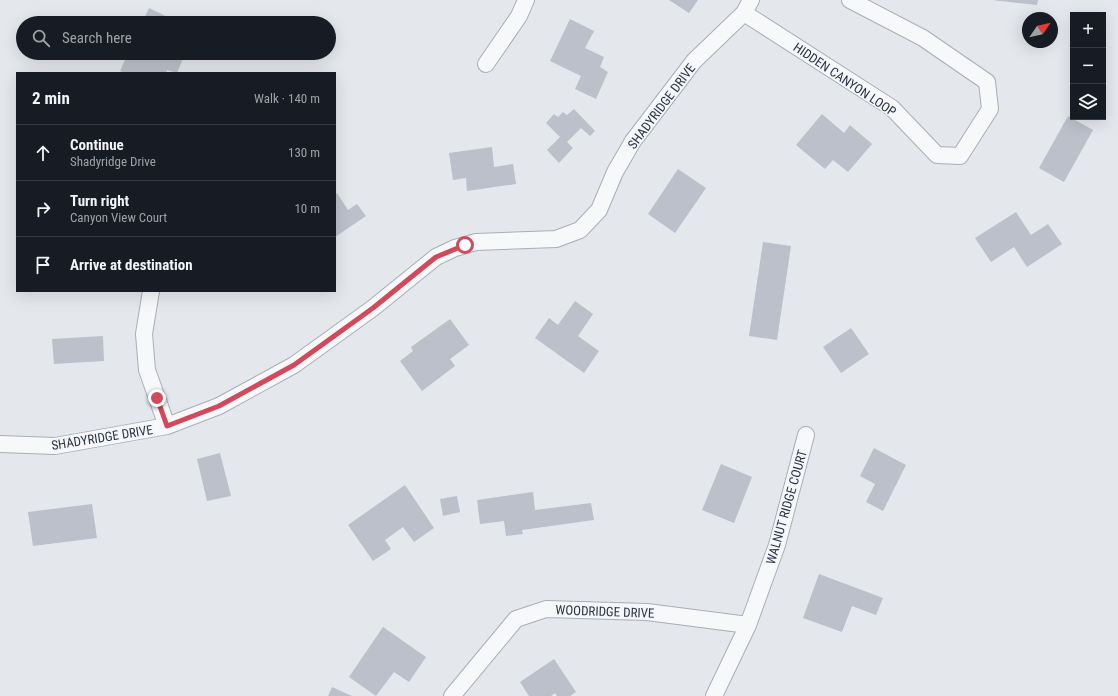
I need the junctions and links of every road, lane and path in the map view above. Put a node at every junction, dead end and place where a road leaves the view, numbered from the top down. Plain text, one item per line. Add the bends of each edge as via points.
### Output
1 (526, 0) edge
2 (850, 0) edge
3 (747, 6) edge
4 (486, 64) dead end
5 (151, 292) edge
6 (167, 426) junction
7 (806, 435) dead end
8 (0, 444) edge
9 (748, 625) junction
10 (452, 696) edge
11 (714, 696) edge

1 - 4 street via 519,16
2 - 3 street, HIDDEN CANYON LOOP via 923,38 987,82 990,109 960,156 937,155 892,108
3 - 6 street, SHADYRIDGE DRIVE via 694,61 633,141 615,172 599,210 580,230 556,240 476,242 436,257 373,308 294,365 219,406
5 - 6 street via 144,334 146,370
6 - 8 street, SHADYRIDGE DRIVE via 55,446
7 - 9 street, WALNUT RIDGE COURT via 778,545
9 - 10 street, WOODRIDGE DRIVE via 647,612 546,609 516,619
9 - 11 street, WALNUT RIDGE COURT

